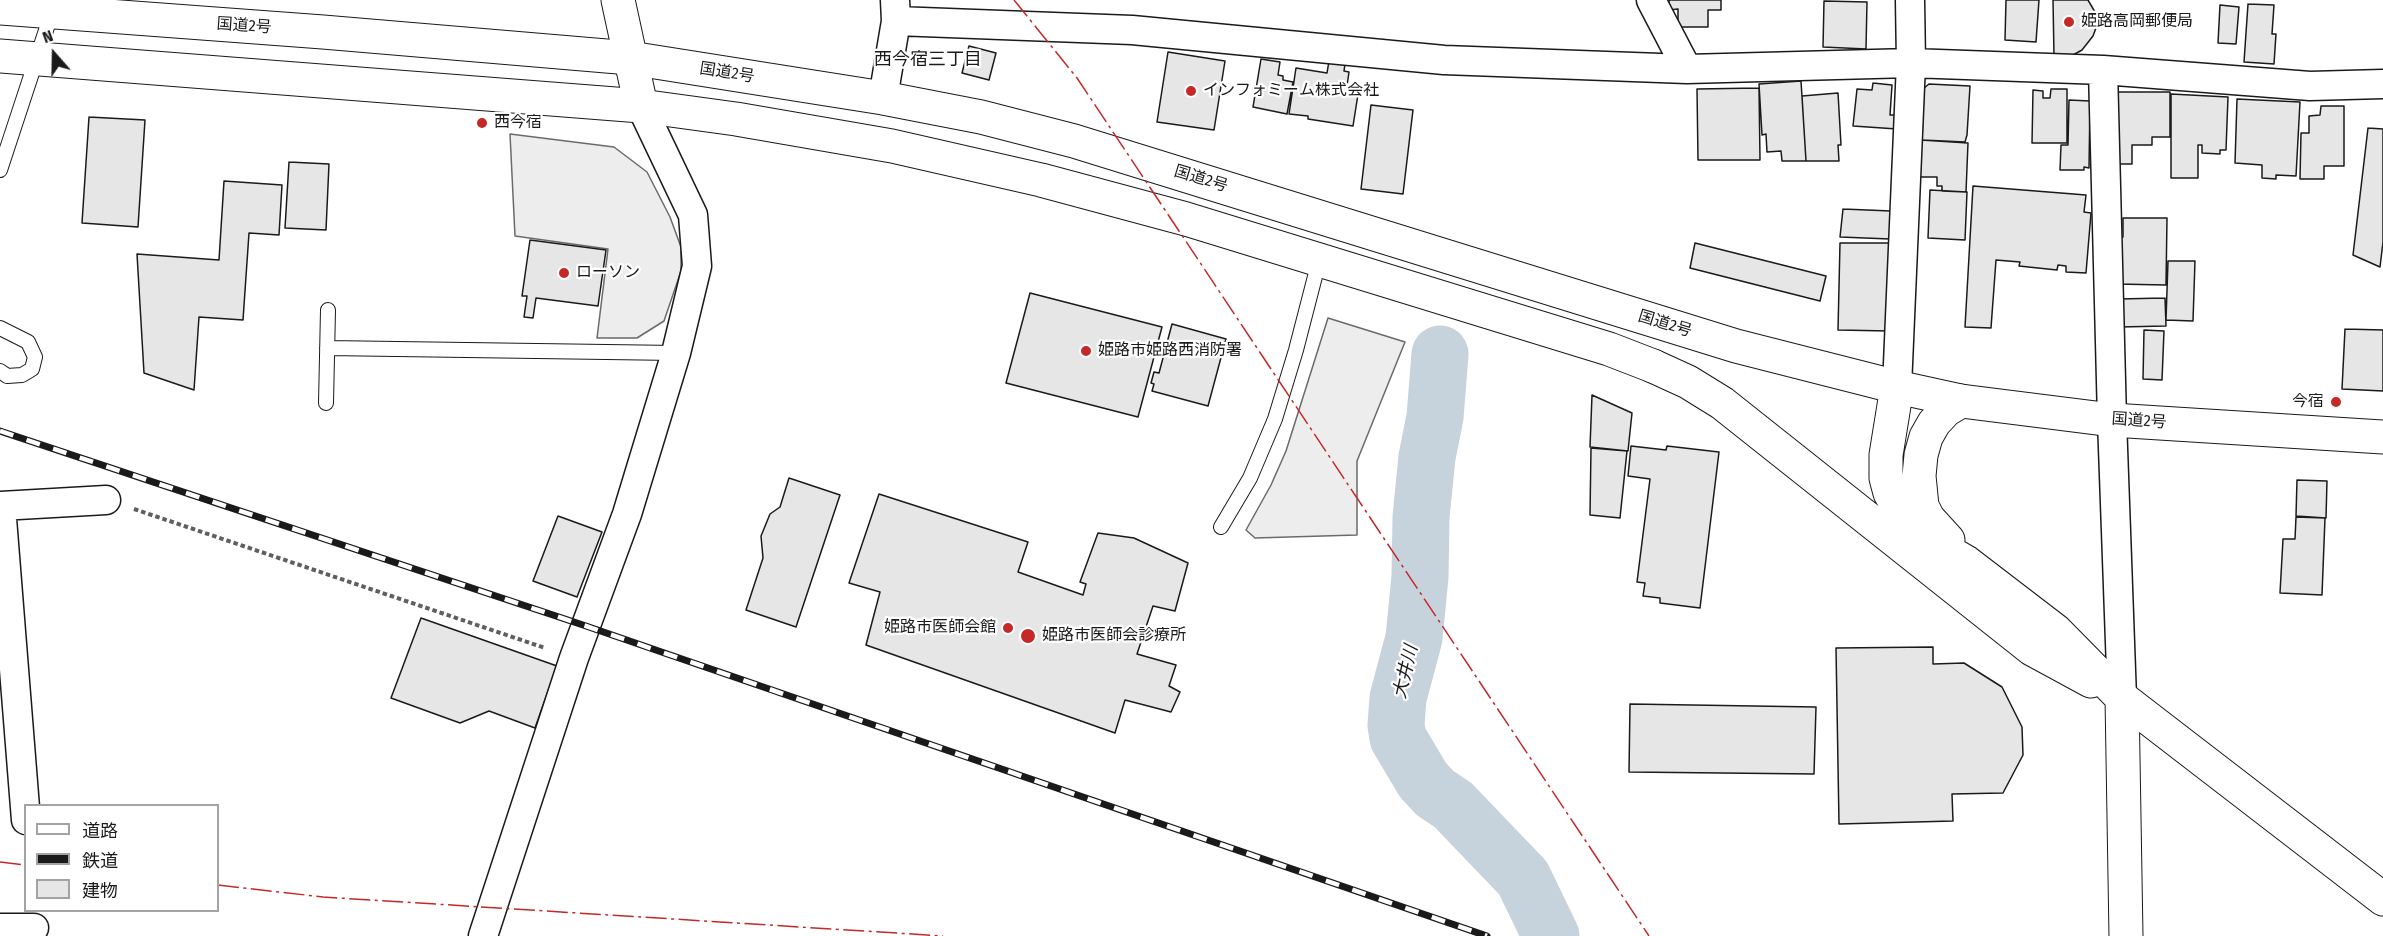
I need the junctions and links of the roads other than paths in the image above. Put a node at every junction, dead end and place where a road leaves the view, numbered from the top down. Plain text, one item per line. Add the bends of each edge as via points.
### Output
1 (618, 0) edge
2 (1651, 0) edge
3 (1910, 0) edge
4 (52, 6) edge
5 (0, 8) edge
6 (896, 11) edge
7 (0, 56) edge
8 (630, 58) junction
9 (38, 59) junction
10 (1911, 63) junction
11 (1687, 69) junction
12 (2103, 70) junction
13 (2383, 84) edge
14 (883, 98) junction
15 (641, 106) junction
16 (0, 170) edge
17 (1319, 261) junction
18 (328, 310) dead end
19 (0, 328) edge
20 (327, 348) junction
21 (676, 353) junction
22 (0, 371) edge
23 (1897, 387) junction
24 (1961, 401) junction
25 (326, 403) dead end
26 (2112, 420) junction
27 (2383, 437) edge
28 (106, 500) road end
29 (1, 506) edge
30 (1221, 527) dead end
31 (1966, 562) junction
32 (2122, 698) junction
33 (25, 804) edge
34 (2383, 899) edge
35 (34, 925) edge
36 (0, 928) edge
37 (483, 936) edge
38 (2126, 936) edge

1 - 8 main road
2 - 11 street
3 - 10 street
4 - 5 main road, 国道2号
4 - 8 main road, 国道2号
4 - 9 lane
6 - 11 street via 1444,60
6 - 14 street
7 - 9 main road
8 - 14 main road, 国道2号
8 - 15 main road
9 - 15 main road
9 - 16 lane
10 - 11 street
10 - 12 street
10 - 23 street
12 - 13 street via 2310,86
12 - 26 street
14 - 23 main road, 国道2号 via 1074,141 1736,346
15 - 17 main road via 904,148 1186,219
15 - 21 street via 693,216 697,266
17 - 30 lane via 1275,419 1250,478
17 - 32 main road via 1609,349 1689,382 1722,403 2032,650
18 - 20 lane
19 - 22 lane via 28,342 34,357 32,369 22,375 7,376
20 - 21 lane
20 - 25 lane
21 - 37 street via 627,514 574,658
23 - 24 main road, 国道2号
23 - 31 main road via 1886,455 1890,492 1906,520 1933,543
24 - 26 main road, 国道2号
24 - 31 main road via 1946,410 1926,436 1919,490 1928,518
26 - 27 main road, 国道2号
26 - 32 street
28 - 29 street
29 - 33 street
31 - 32 main road via 2056,631
32 - 34 main road
32 - 38 main road
35 - 36 street

